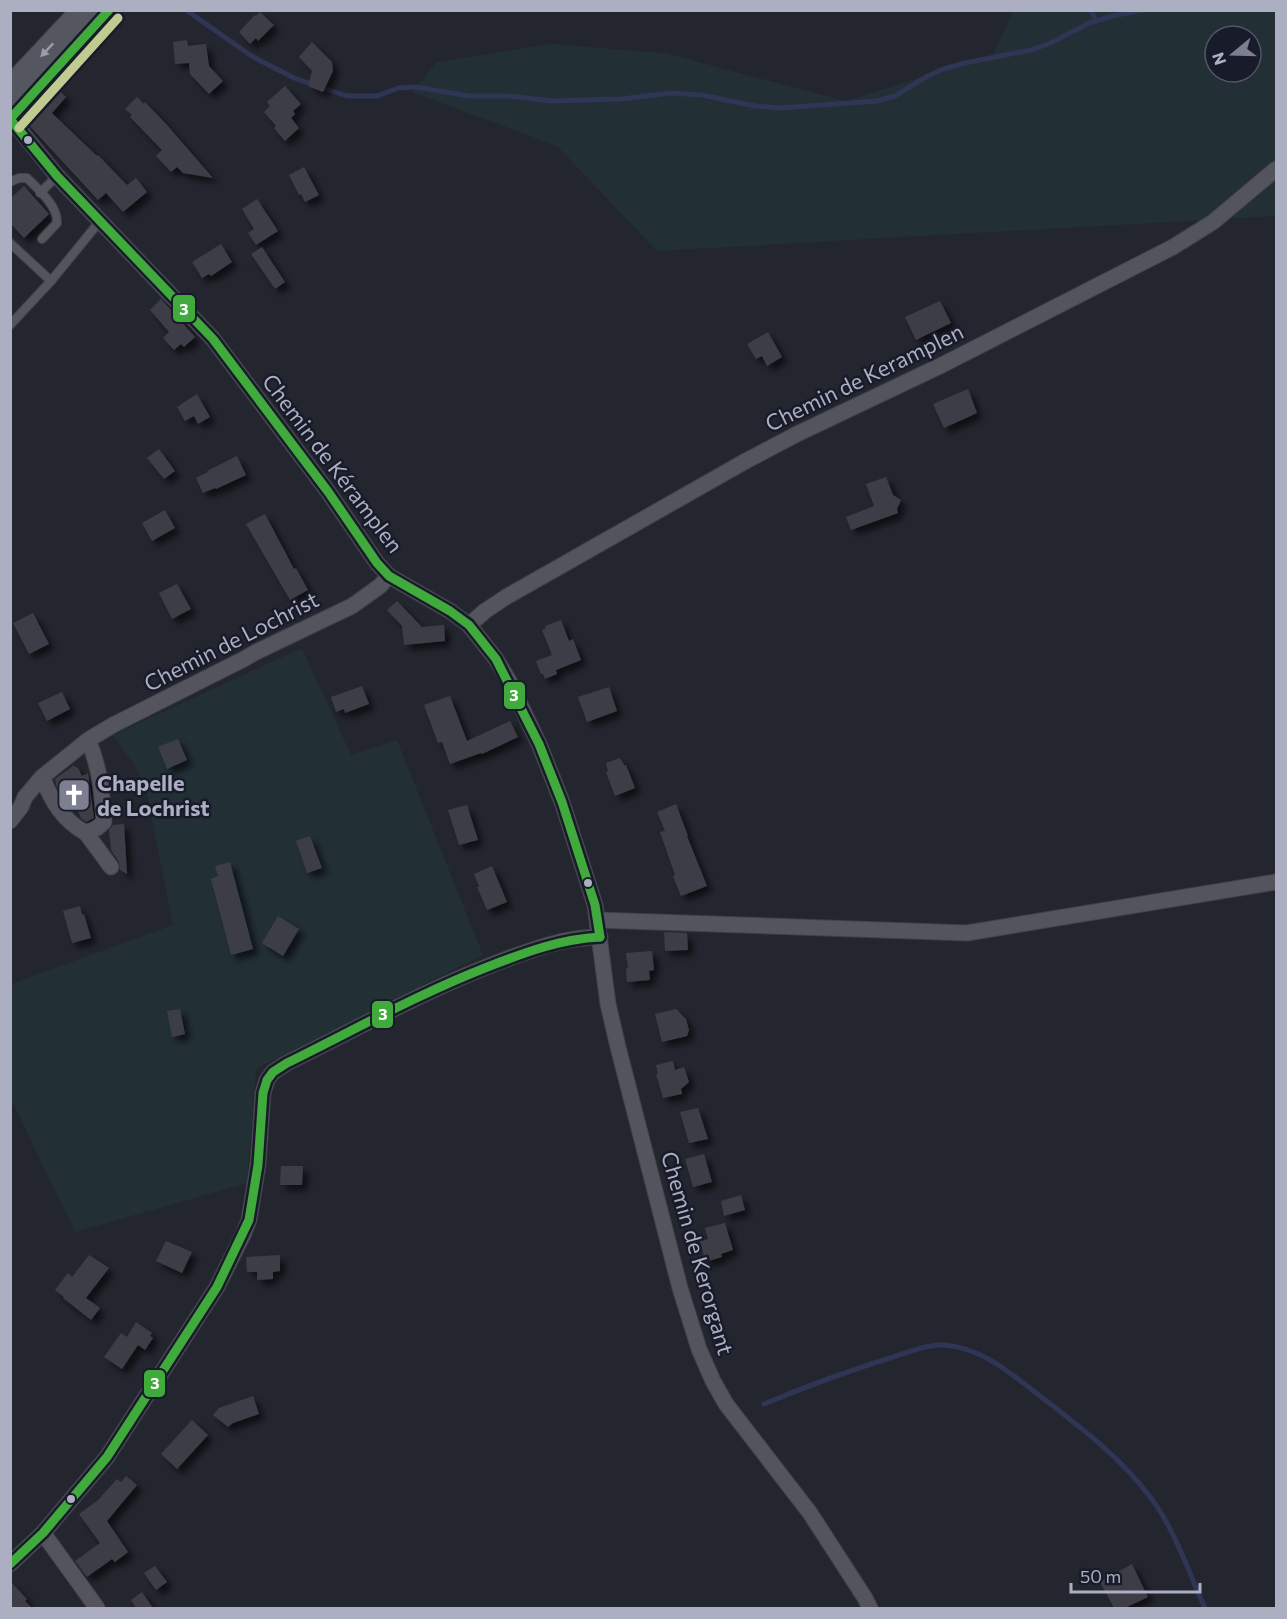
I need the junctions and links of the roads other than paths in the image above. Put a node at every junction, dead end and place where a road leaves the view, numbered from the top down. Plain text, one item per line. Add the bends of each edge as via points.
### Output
1 (84, 10) edge
2 (109, 10) edge
3 (10, 89) edge
4 (11, 119) edge
5 (1276, 169) edge
6 (57, 176) junction
7 (10, 182) edge
8 (40, 193) junction
9 (100, 221) junction
10 (42, 238) dead end
11 (10, 243) edge
12 (51, 281) junction
13 (10, 325) edge
14 (389, 576) junction
15 (469, 625) junction
16 (88, 740) junction
17 (42, 777) junction
18 (10, 821) edge
19 (86, 833) junction
20 (111, 867) dead end
21 (1276, 882) edge
22 (598, 920) junction
23 (600, 937) junction
24 (43, 1533) junction
25 (10, 1564) edge
26 (97, 1608) edge
27 (870, 1608) edge

1 -> 3 main road
2 - 4 main road
4 - 6 street, Chemin de Kéramplen
5 - 15 street, Chemin de Keramplen via 1213,222 1173,247 744,462 506,597
6 - 8 lane
6 - 9 street, Chemin de Kéramplen
7 - 8 lane via 27,178
8 - 10 lane via 57,217 57,223
9 - 12 lane
9 - 14 street, Chemin de Kéramplen via 213,339
11 - 12 lane
12 - 13 lane
14 - 15 street, Chemin de Kéramplen
14 - 16 street, Chemin de Lochrist via 352,606
15 - 22 street, Chemin de Kéramplen via 509,681 539,744 586,873
16 - 17 street, Chemin de Lochrist
16 - 19 street via 101,781 104,822
17 - 18 street, Chemin de Lochrist
17 - 19 street via 64,817
19 - 20 street
21 - 22 street via 967,933
22 - 23 street
23 - 24 street via 565,940 484,967 423,994 273,1072 263,1094 249,1220 236,1250 212,1296 124,1434
23 - 27 street, Chemin de Kerorgant via 608,1004 699,1349 726,1404 810,1513
24 - 25 street
24 - 26 street

